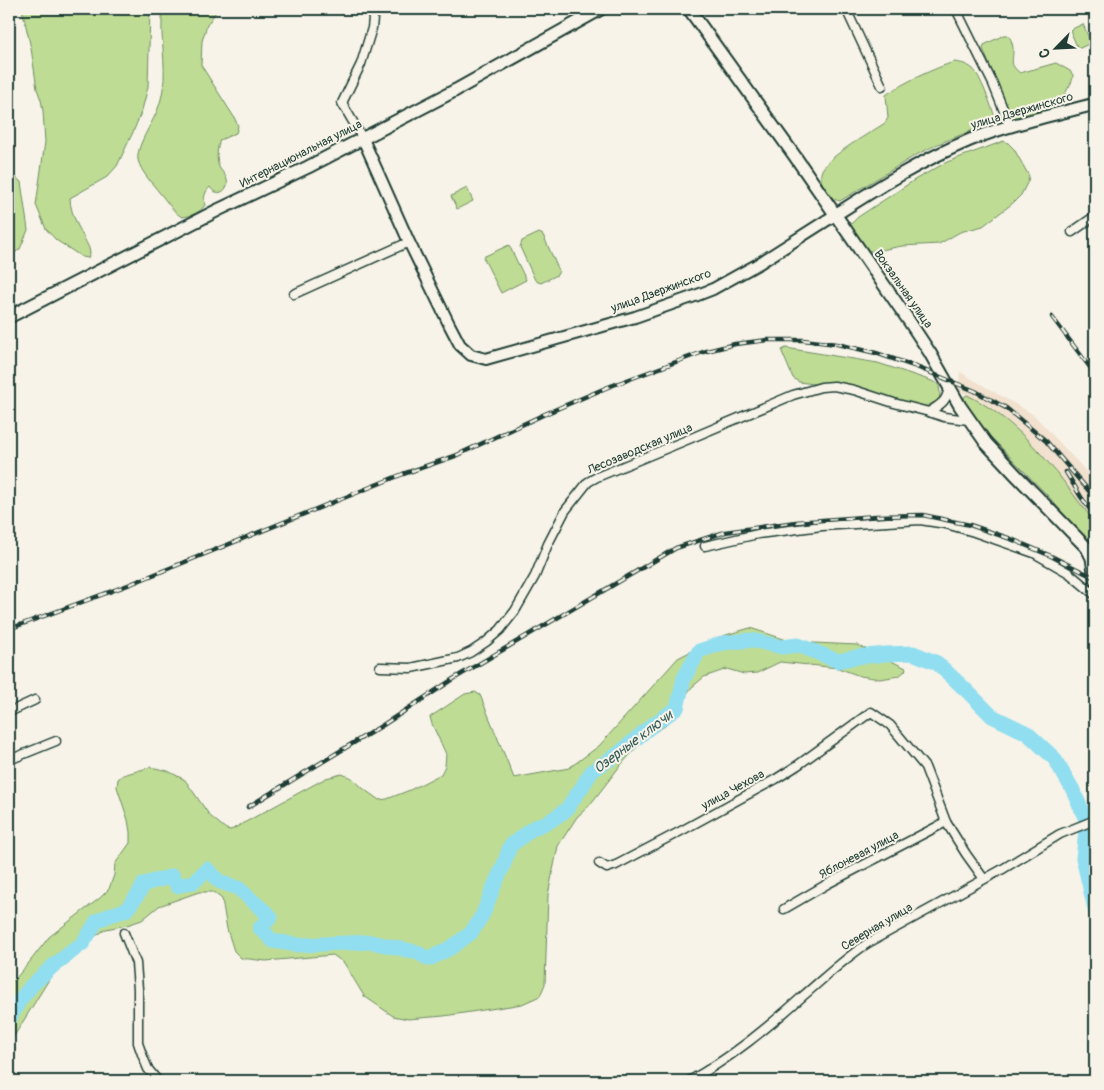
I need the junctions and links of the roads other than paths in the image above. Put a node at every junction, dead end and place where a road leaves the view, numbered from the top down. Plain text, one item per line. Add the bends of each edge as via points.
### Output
1 (374, 9) edge
2 (601, 9) edge
3 (689, 9) edge
4 (846, 9) edge
5 (956, 9) edge
6 (882, 86) dead end
7 (1095, 104) edge
8 (1010, 126) junction
9 (363, 138) junction
10 (835, 215) junction
11 (1095, 216) edge
12 (1072, 232) dead end
13 (410, 242) junction
14 (294, 294) dead end
15 (9, 316) edge
16 (949, 386) junction
17 (929, 412) junction
18 (969, 420) junction
19 (705, 546) dead end
20 (1095, 579) edge
21 (1095, 595) edge
22 (380, 667) dead end
23 (35, 700) dead end
24 (9, 712) edge
25 (56, 741) dead end
26 (9, 760) edge
27 (1095, 820) edge
28 (946, 822) junction
29 (599, 863) dead end
30 (984, 879) junction
31 (784, 909) dead end
32 (124, 933) dead end
33 (158, 1081) edge
34 (689, 1081) edge

1 - 9 street via 362,64 342,103
2 - 9 main road, Интернациональная улица
3 - 10 main road, Вокзальная улица
4 - 6 street
5 - 8 street
7 - 8 main road, улица Дзержинского
8 - 10 main road, улица Дзержинского via 925,160
9 - 13 street, улица Дзержинского
9 - 15 main road, Интернациональная улица
10 - 13 street, улица Дзержинского via 758,264 695,296 635,317 486,360 471,355 460,345
10 - 16 main road, Вокзальная улица
11 - 12 street
13 - 14 street
16 - 17 street via 943,403
16 - 18 main road, Вокзальная улица
17 - 18 street, Лесозаводская улица
17 - 22 street, Лесозаводская улица via 854,390 821,387 792,395 597,477 588,482 565,512 515,611 500,630 458,658 411,668
18 - 20 main road, Вокзальная улица via 986,443 1087,548
19 - 21 street via 758,534 822,526 920,520 974,532 1034,553 1069,573
23 - 24 street
25 - 26 street
27 - 30 street, Северная улица via 1060,834
28 - 29 street, улица Чехова via 924,767 890,725 871,712 776,779 616,865 607,868
28 - 30 street
28 - 31 street, Яблоневая улица
30 - 34 street, Северная улица via 856,951 769,1026
32 - 33 street via 136,962 138,1042 148,1069

